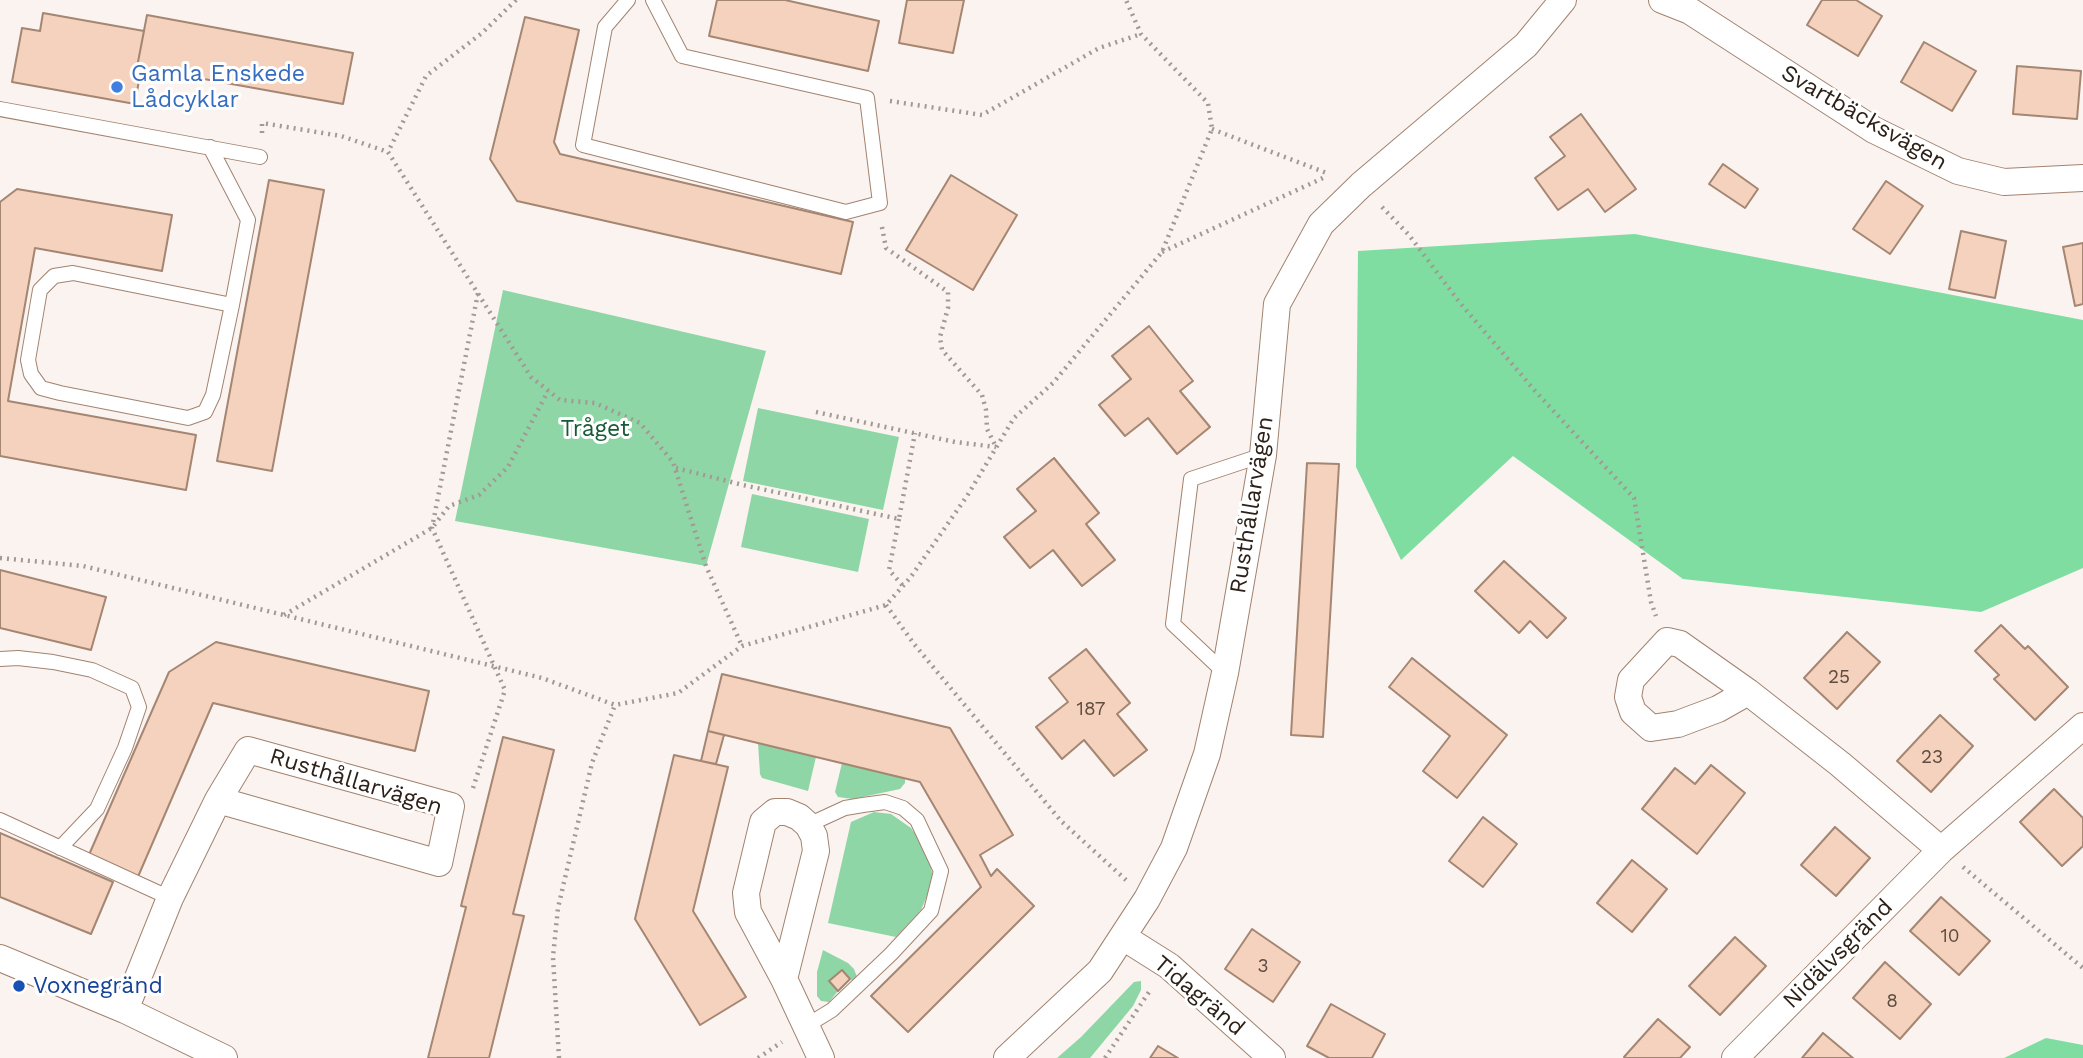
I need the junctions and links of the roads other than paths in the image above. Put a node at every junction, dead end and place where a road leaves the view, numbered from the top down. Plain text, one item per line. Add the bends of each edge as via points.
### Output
1 (628, 0) edge
2 (653, 0) edge
3 (1563, 0) edge
4 (1662, 0) edge
5 (0, 108) edge
6 (210, 147) junction
7 (260, 157) road end
8 (2083, 178) edge
9 (232, 304) junction
10 (1263, 455) junction
11 (0, 659) edge
12 (1225, 673) junction
13 (1748, 692) junction
14 (2083, 726) edge
15 (218, 800) junction
16 (0, 820) edge
17 (808, 825) junction
18 (60, 848) junction
19 (1941, 850) junction
20 (170, 898) junction
21 (1123, 937) junction
22 (0, 958) edge
23 (784, 979) junction
24 (125, 1010) junction
25 (806, 1026) junction
26 (224, 1058) edge
27 (821, 1058) edge
28 (1007, 1058) edge
29 (1272, 1058) edge
30 (1735, 1058) edge

1 - 2 lane via 605,27 583,145 846,212 880,203 867,98 682,55
3 - 10 street, Rusthållarvägen via 1526,45 1321,224 1277,304
4 - 8 street, Svartbäcksvägen via 1690,11 1874,130 1958,172 2004,182
5 - 6 lane
6 - 7 lane
6 - 9 lane via 248,220
9 - 9 lane via 213,395 205,412 188,418 60,393 41,387 31,374 28,360 40,290 54,276 73,273
10 - 12 street, Rusthållarvägen
10 - 12 lane via 1191,479 1173,624
11 - 18 lane via 92,670 132,688 139,707 97,809
12 - 21 street, Rusthållarvägen via 1207,754 1174,848
13 - 13 street via 1678,724 1651,727 1633,712 1628,697 1631,680 1667,641 1680,644
13 - 19 street
14 - 19 street, Nidälvsgränd
15 - 15 street, Rusthållarvägen via 439,863 452,806 248,750
15 - 20 street, Rusthållarvägen
16 - 18 lane
17 - 23 street via 816,851
17 - 23 street via 787,812 775,812 763,822 746,893 748,912
17 - 25 lane via 845,808 885,802 903,807 917,820 941,871 931,911 832,1010
18 - 20 lane
19 - 30 street, Nidälvsgränd
20 - 24 street, Rusthållarvägen
21 - 28 street, Rusthållarvägen via 1100,971
21 - 29 street, Tidagränd via 1169,966
22 - 24 street
23 - 25 street
24 - 26 street
25 - 27 street

